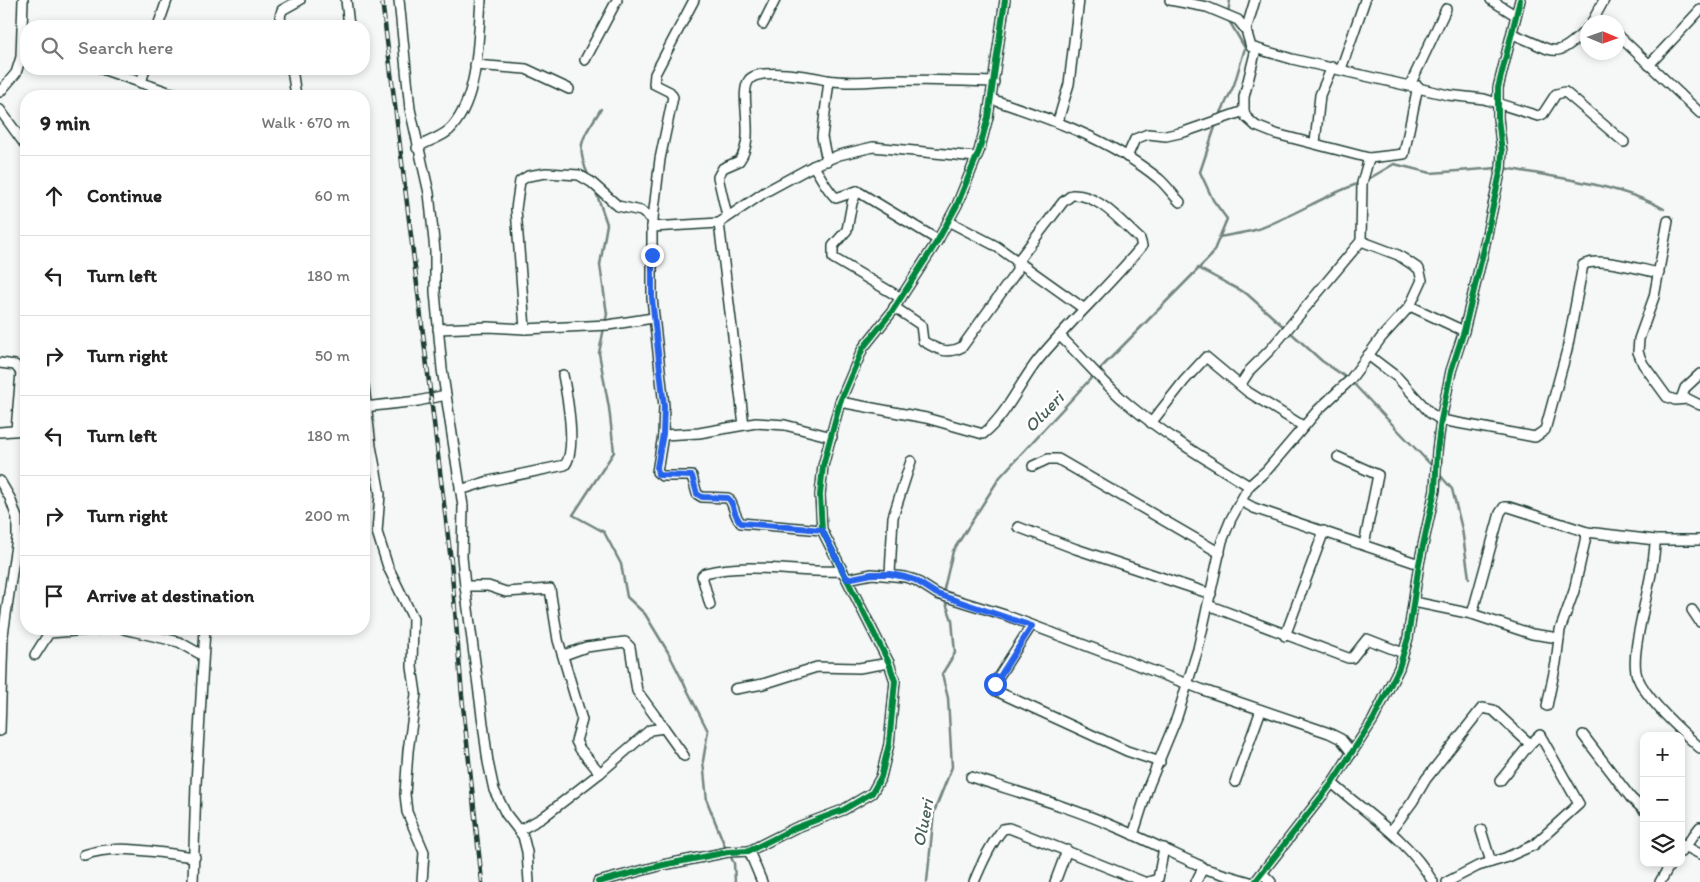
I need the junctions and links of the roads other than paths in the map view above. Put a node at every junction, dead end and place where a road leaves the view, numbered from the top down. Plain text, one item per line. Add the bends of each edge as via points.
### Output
1 (23, 0) edge
2 (167, 0) edge
3 (300, 0) edge
4 (346, 0) edge
5 (400, 0) edge
6 (481, 0) edge
7 (617, 0) edge
8 (694, 0) edge
9 (775, 0) edge
10 (1005, 0) edge
11 (1079, 0) edge
12 (1170, 0) edge
13 (1255, 0) edge
14 (1365, 0) edge
15 (1492, 0) edge
16 (1520, 0) edge
17 (1604, 0) edge
18 (1446, 9) dead end
19 (1700, 10) edge
20 (1515, 15) junction
21 (1596, 15) edge
22 (23, 20) edge
23 (160, 20) edge
24 (281, 20) edge
25 (348, 20) edge
26 (763, 24) dead end
27 (1246, 30) junction
28 (1512, 34) junction
29 (1580, 36) edge
30 (1625, 41) edge
31 (1256, 49) junction
32 (586, 60) dead end
33 (20, 64) edge
34 (476, 65) junction
35 (1649, 65) junction
36 (1337, 68) junction
37 (119, 75) edge
38 (143, 75) edge
39 (293, 75) edge
40 (829, 81) junction
41 (994, 82) junction
42 (141, 83) junction
43 (1414, 86) junction
44 (1498, 88) junction
45 (569, 89) dead end
46 (166, 90) edge
47 (295, 90) edge
48 (0, 92) edge
49 (991, 99) junction
50 (1484, 99) junction
51 (1498, 105) junction
52 (0, 110) edge
53 (1244, 111) junction
54 (1700, 114) edge
55 (1058, 121) junction
56 (20, 138) edge
57 (1624, 142) dead end
58 (1315, 143) junction
59 (417, 148) junction
60 (976, 157) junction
61 (1127, 157) junction
62 (1369, 158) junction
63 (827, 161) junction
64 (813, 166) junction
65 (856, 191) junction
66 (1180, 202) dead end
67 (727, 216) junction
68 (948, 221) junction
69 (1668, 221) dead end
70 (718, 223) junction
71 (652, 224) junction
72 (938, 240) junction
73 (1361, 241) junction
74 (1017, 262) junction
75 (1659, 273) junction
76 (901, 298) junction
77 (1410, 306) junction
78 (894, 307) junction
79 (1083, 308) junction
80 (653, 318) junction
81 (438, 329) junction
82 (525, 329) junction
83 (1464, 331) junction
84 (1060, 336) junction
85 (1368, 355) junction
86 (0, 363) edge
87 (20, 370) edge
88 (1700, 374) edge
89 (563, 375) dead end
90 (1240, 384) junction
91 (20, 391) edge
92 (446, 395) junction
93 (1681, 399) junction
94 (840, 402) junction
95 (1700, 405) edge
96 (370, 406) edge
97 (1441, 420) junction
98 (1151, 423) junction
99 (744, 425) junction
100 (1303, 426) junction
101 (16, 430) junction
102 (20, 430) edge
103 (0, 432) edge
104 (663, 434) junction
105 (370, 436) edge
106 (832, 437) junction
107 (1338, 457) dead end
108 (911, 461) dead end
109 (1033, 466) dead end
110 (0, 481) edge
111 (1250, 486) junction
112 (460, 490) junction
113 (1241, 501) junction
114 (1018, 526) dead end
115 (822, 530) junction
116 (1324, 530) junction
117 (1586, 532) junction
118 (1655, 540) junction
119 (1700, 540) edge
120 (1364, 545) junction
121 (1220, 553) junction
122 (1419, 564) junction
123 (890, 574) junction
124 (845, 575) junction
125 (465, 586) junction
126 (1211, 594) junction
127 (1414, 602) junction
128 (710, 605) dead end
129 (1208, 605) junction
130 (1692, 610) dead end
131 (1472, 614) junction
132 (1700, 622) edge
133 (1032, 626) junction
134 (47, 635) edge
135 (149, 635) edge
136 (204, 635) edge
137 (1286, 636) junction
138 (1559, 638) junction
139 (1403, 653) junction
140 (35, 655) dead end
141 (202, 655) junction
142 (564, 655) junction
143 (889, 663) junction
144 (1187, 684) junction
145 (736, 689) dead end
146 (1547, 706) dead end
147 (1261, 710) junction
148 (664, 728) junction
149 (0, 731) edge
150 (1583, 735) dead end
151 (1530, 744) junction
152 (1700, 748) edge
153 (1352, 752) junction
154 (684, 756) dead end
155 (1160, 762) junction
156 (600, 773) junction
157 (971, 777) dead end
158 (1500, 781) dead end
159 (1235, 782) dead end
160 (1332, 783) junction
161 (1640, 806) edge
162 (1700, 827) edge
163 (520, 830) junction
164 (1481, 830) dead end
165 (1391, 831) junction
166 (1133, 835) junction
167 (1685, 845) edge
168 (1164, 848) junction
169 (1685, 848) edge
170 (1067, 850) junction
171 (749, 851) junction
172 (1700, 854) edge
173 (84, 855) dead end
174 (195, 857) junction
175 (1491, 862) junction
176 (1669, 867) edge
177 (1202, 868) junction
178 (1262, 873) junction
179 (194, 882) edge
180 (422, 882) edge
181 (529, 882) edge
182 (598, 882) edge
183 (762, 882) edge
184 (974, 882) edge
185 (1055, 882) edge
186 (1144, 882) edge
187 (1148, 882) edge
188 (1196, 882) edge
189 (1250, 882) edge
190 (1255, 882) edge
191 (1272, 882) edge
192 (1433, 882) edge
193 (1447, 882) edge
194 (1660, 882) edge

1 - 22 street
2 - 23 street
3 - 24 street via 282,10
4 - 25 street
5 - 59 street via 405,68
6 - 34 street
7 - 32 street
8 - 71 street via 655,74 654,84 670,92 673,103 660,159
9 - 26 street
10 - 41 street
11 - 55 street via 1069,84
12 - 27 street via 1207,7 1238,20
13 - 27 street
14 - 36 street
15 - 20 street
16 - 20 street
17 - 21 street
18 - 43 street
19 - 35 street
20 - 28 street
27 - 31 street via 1251,47
28 - 29 street via 1553,52 1561,51
28 - 44 street
30 - 35 street
31 - 36 street
31 - 53 street via 1244,97
33 - 48 street
34 - 45 street via 526,68
34 - 59 street via 467,99 453,127
35 - 54 street
36 - 43 street
36 - 58 street via 1320,95
37 - 42 street
38 - 42 street
39 - 47 street
40 - 41 street
40 - 63 street via 822,137
40 - 67 street via 806,75 765,74 748,81 745,96 748,115 746,146 739,161 723,168 718,176
41 - 49 street
42 - 46 street
43 - 50 street via 1448,95
43 - 62 street via 1404,154
44 - 50 street
44 - 51 street
49 - 55 street
49 - 60 street
50 - 51 street
51 - 57 street via 1541,115 1556,94 1565,92
51 - 83 street via 1501,168
52 - 56 street
53 - 58 street via 1256,126
53 - 61 street via 1166,136 1148,134 1136,139
55 - 61 street via 1116,148
58 - 62 street
59 - 81 street via 430,203
60 - 63 street via 873,147
60 - 68 street
61 - 66 street via 1160,180
62 - 73 street via 1362,182
63 - 64 street
64 - 65 street via 826,189 836,198
64 - 67 street
65 - 72 street
65 - 76 street via 847,230 833,246 834,258
67 - 70 street
68 - 72 street
68 - 74 street via 996,246
69 - 75 street
70 - 71 street
70 - 99 street
71 - 80 street
71 - 82 street via 641,211 618,206 579,175 546,173 520,181 516,209
72 - 76 street
73 - 77 street via 1398,255 1419,269 1422,280
73 - 90 street
74 - 78 street via 1017,271 999,298 962,347 954,352 936,350 923,341 921,325
74 - 79 street
74 - 79 street via 1063,202 1072,195 1097,201 1140,239 1142,246
75 - 93 street via 1638,352 1667,396
75 - 97 street via 1603,263 1587,262 1584,265 1567,350 1541,435 1535,438
76 - 78 street
77 - 83 street
77 - 85 street
78 - 94 street via 863,348
79 - 84 street
80 - 82 street via 603,326
80 - 104 street via 664,406
81 - 82 street
81 - 92 street
83 - 97 street via 1451,371
84 - 94 street via 1037,361 994,426 983,434 926,418
84 - 98 street via 1096,375
85 - 97 street via 1397,376 1430,413
85 - 100 street via 1350,380
86 - 87 street via 15,365
88 - 93 street via 1685,388
89 - 112 street via 570,441 569,460 565,465
90 - 98 street via 1206,357
90 - 100 street via 1265,404
91 - 101 street
92 - 96 street
92 - 112 street
93 - 95 street
94 - 106 street
97 - 122 street via 1435,490
98 - 111 street via 1184,447
99 - 104 street
99 - 106 street via 756,422 785,425
100 - 111 street
101 - 102 street
101 - 103 street
104 - 115 street via 658,475 692,476 697,494 728,498 741,523
105 - 180 street via 380,494 377,532 388,567 413,618 412,666 416,694 405,794 407,812 424,852
106 - 115 street via 823,466 820,496
107 - 120 street via 1378,473
108 - 123 street via 893,517
109 - 121 street via 1048,459 1058,460
110 - 149 street via 10,498 17,524 2,635
111 - 113 street
112 - 125 street
113 - 116 street
113 - 121 street via 1228,526
114 - 126 street via 1067,546
115 - 124 street
116 - 120 street
116 - 137 street
117 - 118 street
117 - 131 street via 1504,507
117 - 138 street via 1574,591
118 - 119 street
118 - 152 street via 1654,562 1636,655 1636,674 1648,694
120 - 122 street
121 - 126 street
122 - 127 street
123 - 124 street
123 - 133 street via 915,580 937,594
124 - 128 street via 769,567 706,573 702,576
124 - 143 street
125 - 142 street via 488,586 506,592 550,589 558,640
125 - 163 street via 494,790 506,814
126 - 129 street
127 - 131 street
127 - 139 street
129 - 137 street
129 - 144 street
130 - 132 street
131 - 138 street via 1532,634
133 - 144 street
133 - 155 street via 997,679 996,691 1127,752
134 - 140 street
135 - 141 street via 179,642
136 - 141 street
137 - 139 street via 1348,658 1352,658 1367,639
138 - 146 street
139 - 153 street via 1373,720
141 - 174 street
142 - 148 street via 586,647 625,642 630,647 637,691
142 - 156 street via 582,720 576,741
143 - 145 street via 859,668 817,667
143 - 171 street via 895,681 889,744 881,777 872,794
144 - 147 street
144 - 155 street
147 - 153 street via 1330,733
147 - 159 street
148 - 154 street
148 - 156 street via 650,730
150 - 161 street
151 - 158 street
151 - 165 street via 1492,710 1482,708 1426,779
151 - 175 street via 1542,736 1579,804 1534,845
153 - 160 street
155 - 166 street via 1134,825
156 - 163 street via 542,818
157 - 166 street via 1047,801
160 - 165 street
160 - 178 street
162 - 167 street
163 - 181 street via 527,852
164 - 175 street
165 - 192 street via 1422,863
166 - 168 street
168 - 177 street
168 - 187 street via 1158,879
169 - 172 street
170 - 184 street via 1017,829 1003,829 986,854
170 - 185 street
170 - 186 street
171 - 182 street via 664,865
171 - 183 street
173 - 174 street via 102,850 123,850
174 - 179 street
175 - 193 street
176 - 194 street
177 - 188 street
177 - 189 street
178 - 190 street
178 - 191 street

